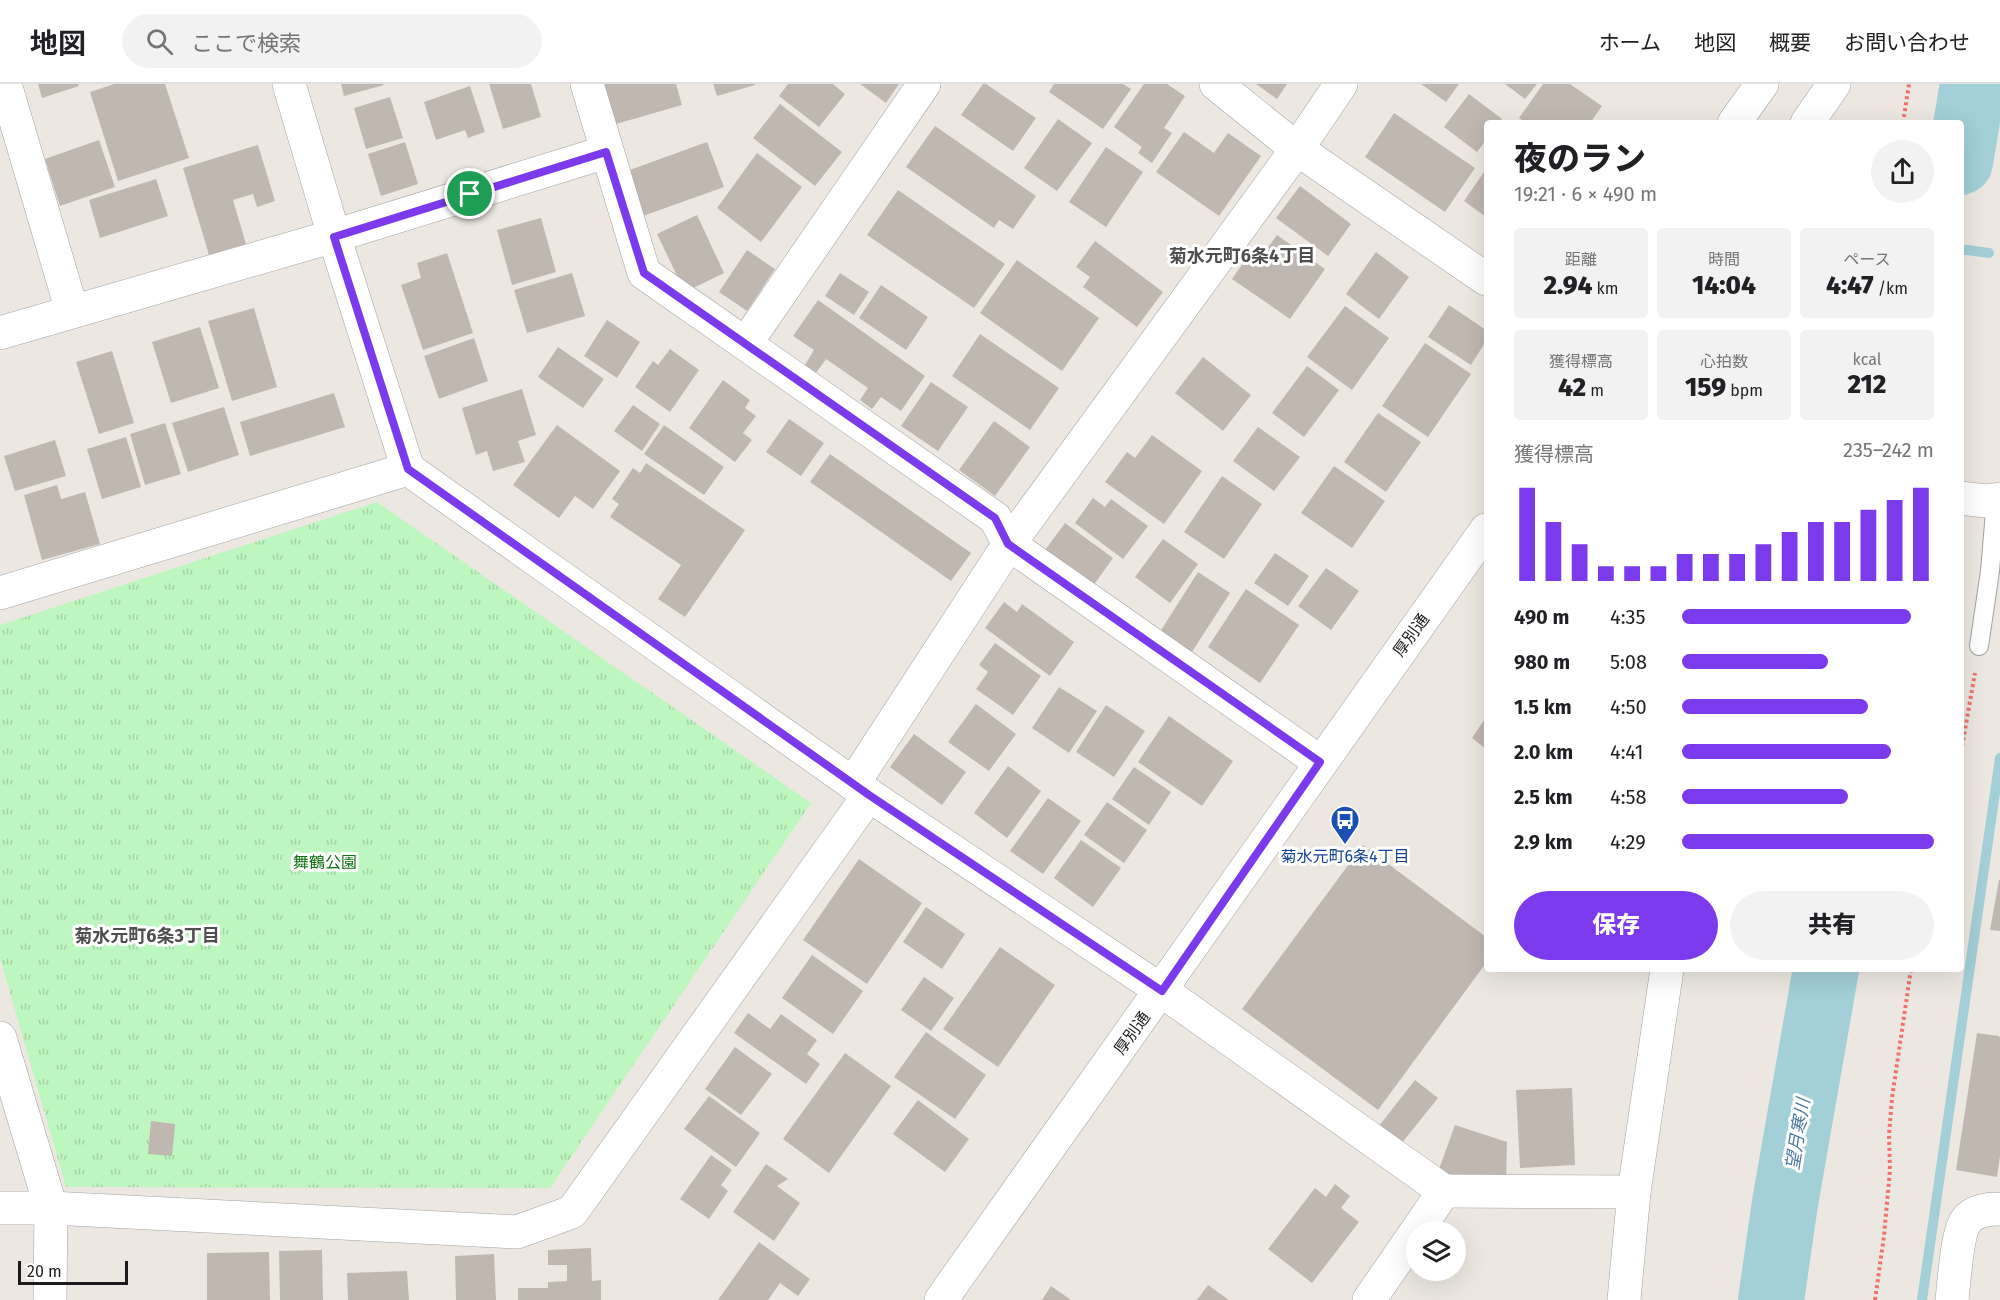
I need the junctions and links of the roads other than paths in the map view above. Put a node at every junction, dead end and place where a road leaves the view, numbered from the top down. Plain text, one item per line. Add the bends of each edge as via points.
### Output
1 (4, 84) edge
2 (289, 84) edge
3 (586, 84) edge
4 (924, 84) edge
5 (1216, 84) edge
6 (1341, 84) edge
7 (1762, 84) edge
8 (1834, 84) edge
9 (1736, 120) edge
10 (1809, 120) edge
11 (1297, 149) junction
12 (606, 152) junction
13 (334, 237) junction
14 (1484, 278) edge
15 (72, 311) junction
16 (0, 333) edge
17 (746, 343) junction
18 (408, 469) junction
19 (1982, 499) edge
20 (1484, 533) edge
21 (1008, 544) junction
22 (0, 593) edge
23 (1979, 646) road end
24 (1320, 762) junction
25 (861, 789) junction
26 (1667, 972) edge
27 (1162, 991) junction
28 (0, 1038) edge
29 (1444, 1191) junction
30 (1634, 1192) junction
31 (0, 1208) edge
32 (51, 1208) junction
33 (2000, 1209) edge
34 (1424, 1221) edge
35 (1406, 1246) edge
36 (50, 1300) edge
37 (941, 1300) edge
38 (1369, 1300) edge
39 (1624, 1300) edge
40 (1952, 1300) edge

1 - 15 street
2 - 13 street
3 - 12 street
4 - 17 street
5 - 11 street
6 - 11 street
7 - 9 street
8 - 10 street
11 - 14 street
11 - 21 street
12 - 13 street
12 - 17 street via 644,273
13 - 15 street
13 - 18 street
15 - 16 street
17 - 21 street via 995,518
18 - 22 street
18 - 25 street
19 - 23 lane via 1990,571
20 - 24 street, 厚別通
21 - 24 street
21 - 25 street
24 - 27 street, 厚別通
25 - 27 street
25 - 32 street via 572,1212 517,1232
26 - 30 street
27 - 29 street
27 - 37 street, 厚別通
28 - 32 street
29 - 30 street
29 - 34 street
30 - 39 street
31 - 32 street
32 - 36 street
33 - 40 street via 1981,1210 1965,1222
35 - 38 street

